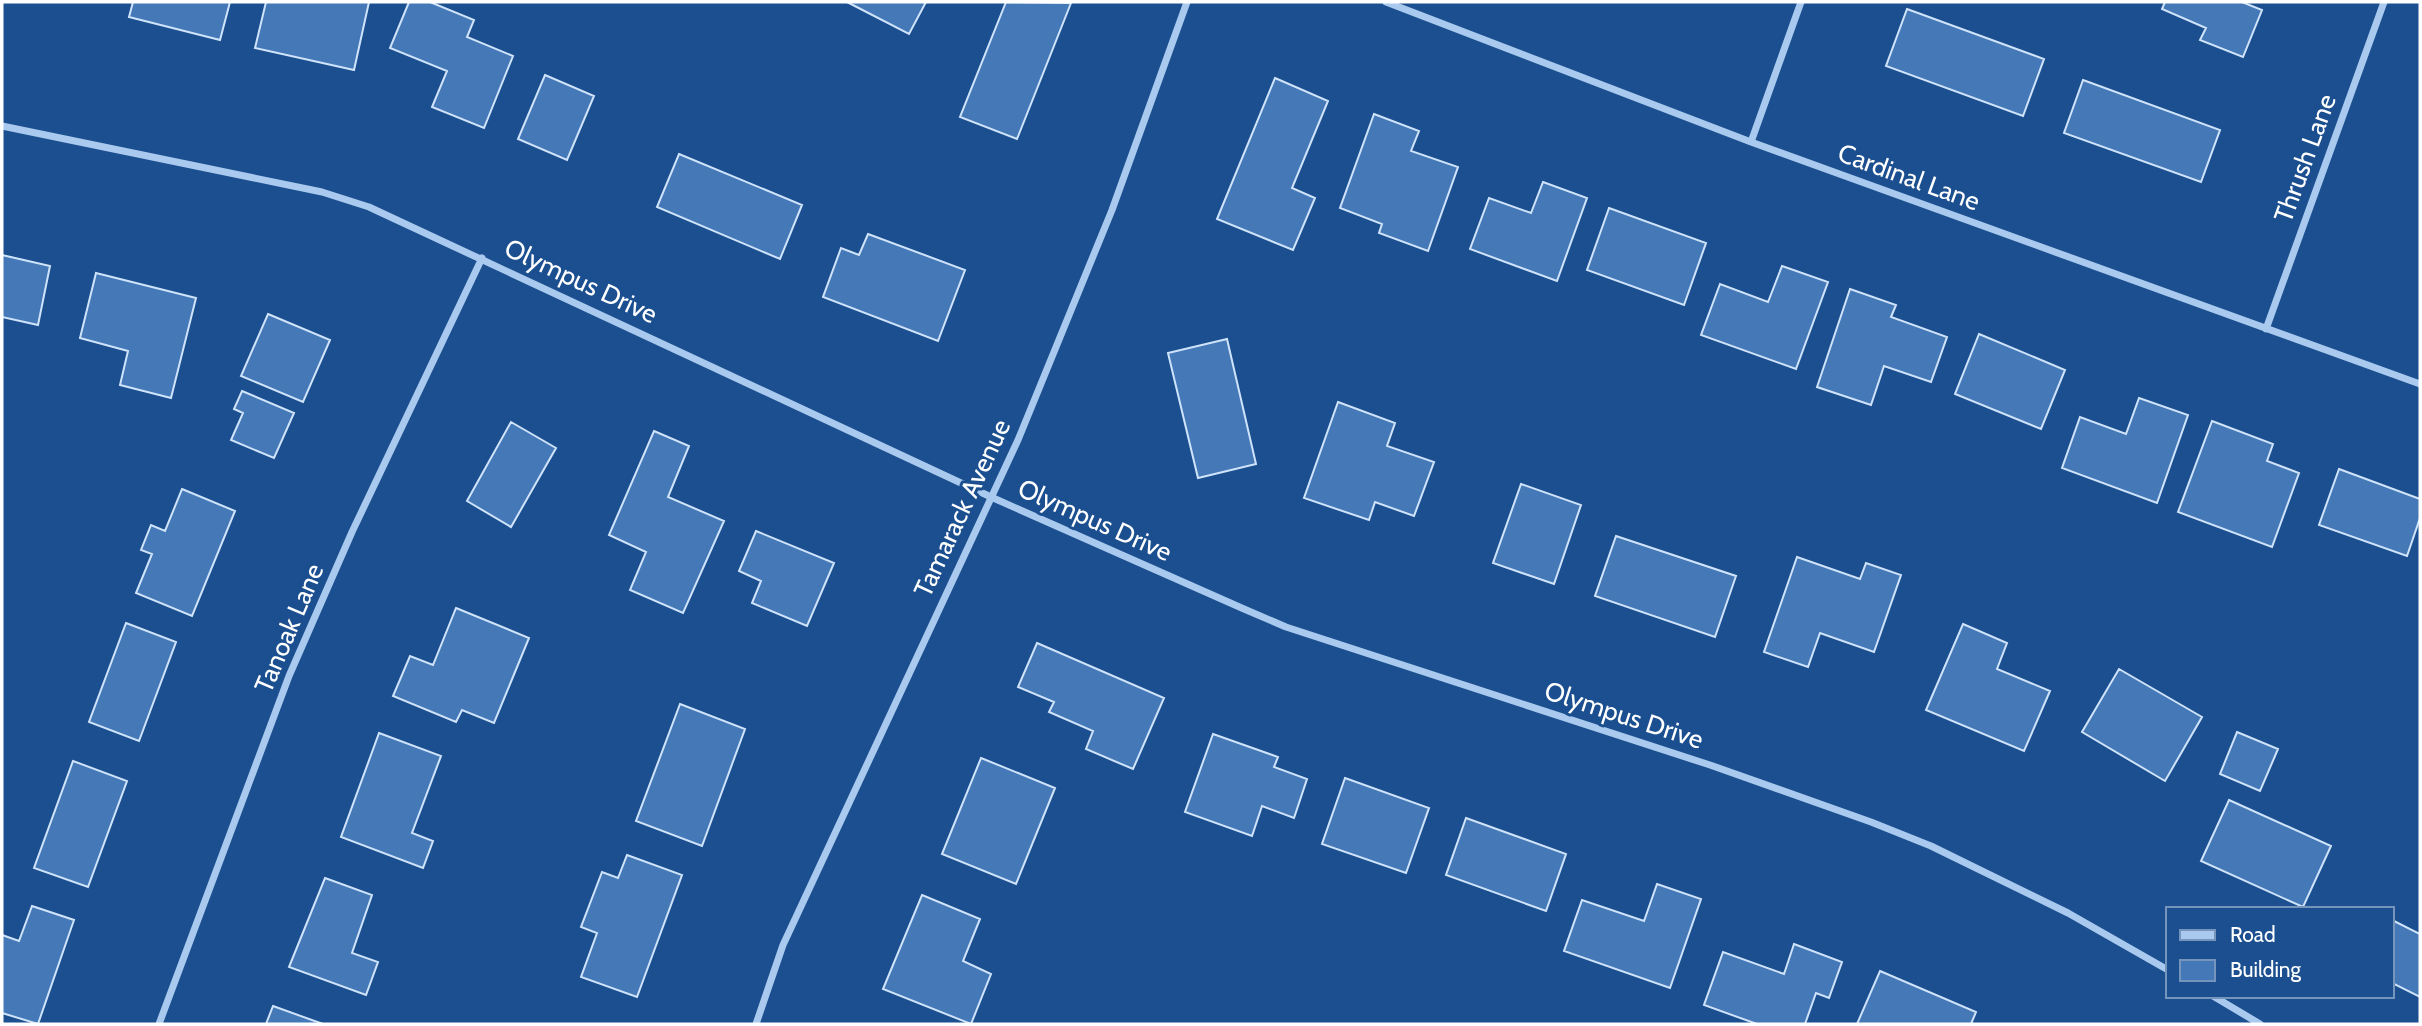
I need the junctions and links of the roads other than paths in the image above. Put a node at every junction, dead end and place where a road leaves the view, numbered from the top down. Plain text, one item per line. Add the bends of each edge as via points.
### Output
1 (1187, 2) edge
2 (1386, 2) edge
3 (1801, 2) edge
4 (2384, 2) edge
5 (2, 126) edge
6 (1751, 142) junction
7 (482, 258) junction
8 (2266, 329) junction
9 (2420, 384) edge
10 (991, 497) junction
11 (2166, 969) edge
12 (2216, 998) edge
13 (159, 1024) edge
14 (756, 1024) edge
15 (2260, 1024) edge

1 - 10 street, Tamarack Avenue via 1112,210
2 - 6 street, Cardinal Lane
3 - 6 street
4 - 8 street, Thrush Lane
5 - 7 street, Olympus Drive via 322,192 369,206
6 - 8 street, Cardinal Lane
7 - 10 street, Olympus Drive
7 - 13 street, Tanoak Lane via 289,676
8 - 9 street, Cardinal Lane
10 - 11 street, Olympus Drive via 1286,627 1710,765 1931,846 2068,913
10 - 14 street, Tamarack Avenue via 783,946
12 - 15 street

